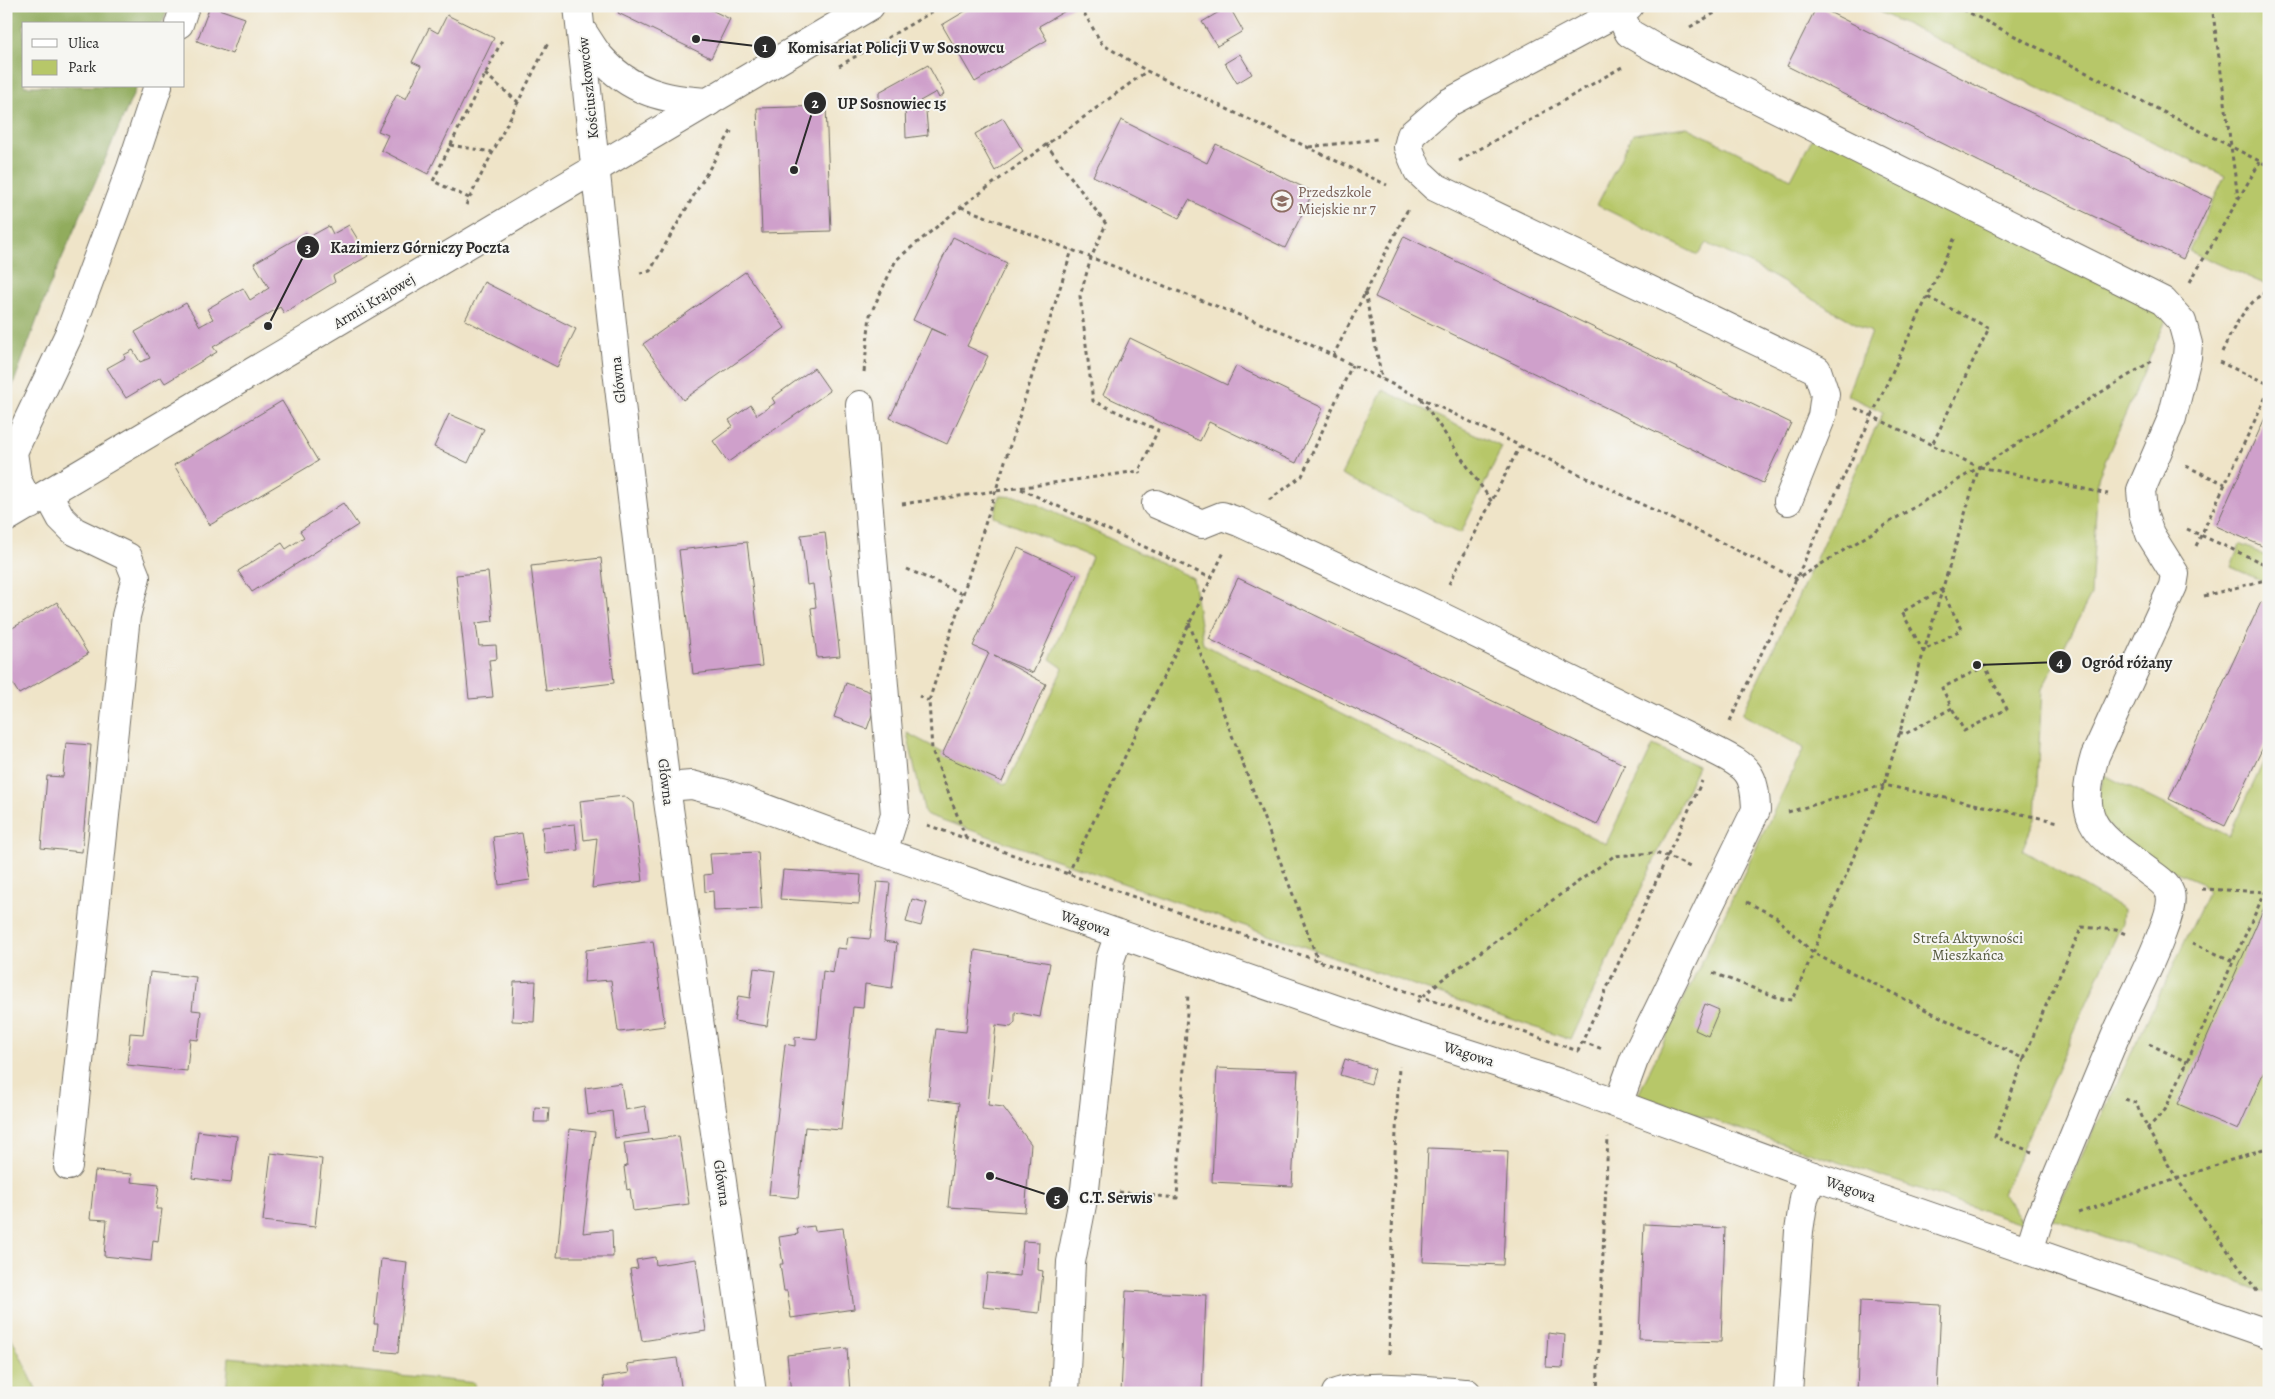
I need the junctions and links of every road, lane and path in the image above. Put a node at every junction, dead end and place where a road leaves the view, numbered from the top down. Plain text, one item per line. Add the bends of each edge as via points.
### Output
1 (185, 6) edge
2 (870, 6) edge
3 (942, 6) edge
4 (1080, 6) edge
5 (1726, 6) edge
6 (1956, 6) edge
7 (2212, 6) edge
8 (1624, 9) edge
9 (580, 18) edge
10 (180, 22) edge
11 (552, 36) dead end
12 (503, 38) dead end
13 (1655, 48) junction
14 (836, 68) dead end
15 (1147, 71) junction
16 (485, 74) junction
17 (157, 88) edge
18 (518, 102) junction
19 (709, 102) junction
20 (734, 126) dead end
21 (1411, 135) junction
22 (1046, 144) junction
23 (450, 145) junction
24 (2232, 148) junction
25 (2260, 162) junction
26 (2269, 166) edge
27 (596, 170) junction
28 (1435, 188) junction
29 (469, 198) dead end
30 (2238, 198) junction
31 (1969, 204) junction
32 (1409, 206) dead end
33 (961, 207) junction
34 (1072, 250) junction
35 (1091, 258) junction
36 (650, 271) dead end
37 (2269, 289) edge
38 (1365, 292) junction
39 (2262, 293) junction
40 (2269, 296) edge
41 (1927, 297) junction
42 (2173, 312) junction
43 (1333, 356) junction
44 (2187, 357) junction
45 (1352, 365) junction
46 (1382, 380) junction
47 (2269, 384) edge
48 (2269, 390) edge
49 (1420, 398) junction
50 (860, 404) joint
51 (1872, 416) junction
52 (1932, 445) junction
53 (1520, 446) junction
54 (2156, 452) junction
55 (1979, 467) junction
56 (1139, 471) junction
57 (2225, 484) junction
58 (1020, 488) junction
59 (995, 492) junction
60 (39, 499) junction
61 (1788, 501) dead end
62 (1492, 502) junction
63 (1156, 504) joint
64 (2142, 505) junction
65 (869, 508) junction
66 (6, 518) edge
67 (1239, 522) junction
68 (2201, 536) junction
69 (872, 554) junction
70 (2269, 566) edge
71 (1211, 578) junction
72 (1797, 579) junction
73 (2269, 579) edge
74 (2173, 582) junction
75 (1941, 590) junction
76 (963, 594) junction
77 (1434, 614) junction
78 (1190, 623) junction
79 (1923, 651) junction
80 (1952, 708) junction
81 (1899, 732) junction
82 (1716, 751) junction
83 (1884, 784) junction
84 (666, 787) junction
85 (1756, 810) junction
86 (895, 814) junction
87 (2097, 829) junction
88 (966, 838) junction
89 (883, 852) junction
90 (1667, 856) junction
91 (1068, 874) junction
92 (1722, 882) junction
93 (2195, 884) dead end
94 (2203, 889) junction
95 (2267, 892) edge
96 (2170, 893) junction
97 (2200, 897) dead end
98 (1119, 934) junction
99 (2159, 939) junction
100 (1813, 953) junction
101 (1684, 958) junction
102 (1319, 960) junction
103 (1196, 961) junction
104 (2233, 961) junction
105 (1423, 996) junction
106 (2118, 1031) junction
107 (1401, 1032) junction
108 (2024, 1059) junction
109 (2187, 1062) junction
110 (2095, 1087) junction
111 (1614, 1117) junction
112 (2147, 1129) junction
113 (2269, 1147) edge
114 (2062, 1165) junction
115 (68, 1166) dead end
116 (1813, 1176) junction
117 (2178, 1177) junction
118 (1177, 1198) dead end
119 (2040, 1219) junction
120 (2029, 1251) junction
121 (2261, 1297) dead end
122 (2269, 1334) edge
123 (1388, 1389) junction
124 (1429, 1392) edge
125 (752, 1393) edge
126 (1065, 1393) edge
127 (1336, 1393) edge
128 (1467, 1393) edge
129 (1597, 1393) edge
130 (1788, 1393) edge

1 - 10 street
2 - 19 street, Armii Krajowej
3 - 14 path
4 - 15 path via 1102,44
5 - 13 path
6 - 24 path
7 - 24 path
8 - 13 street via 1629,33
8 - 21 street via 1448,104
9 - 19 street via 600,57 624,79 644,90 675,100
9 - 27 street, Kościuszkowców
11 - 18 path
12 - 16 path
13 - 28 path via 1448,168
13 - 31 street
15 - 21 path via 1308,147
15 - 22 path
16 - 18 path
16 - 23 path
17 - 60 street via 70,332 14,452 17,480
18 - 23 path via 492,152
19 - 27 street, Armii Krajowej
20 - 36 path
21 - 28 street via 1408,147 1418,171
22 - 33 path
22 - 35 path via 1106,224
23 - 29 path via 433,181
24 - 25 path
24 - 30 path
25 - 26 path
25 - 30 path
27 - 60 street, Armii Krajowej
27 - 84 street, Główna via 616,370
28 - 61 street via 1817,370 1825,394 1822,416
30 - 42 path
31 - 41 path
31 - 42 street via 2162,301
32 - 38 path
33 - 34 path
33 - 50 path via 896,260 870,315
34 - 35 path
34 - 59 path
35 - 43 path via 1288,334
35 - 56 path via 1080,296 1093,401 1158,430
37 - 39 path
38 - 43 path
38 - 46 path
39 - 40 path
39 - 47 path via 2235,323 2218,362
41 - 51 path
41 - 52 path via 1989,328
42 - 44 street via 2182,322 2188,344
43 - 45 path
44 - 54 street via 2172,418
44 - 55 path via 2158,358
45 - 46 path
45 - 67 path via 1302,476
46 - 49 path
48 - 57 path
49 - 53 path
49 - 62 path
50 - 65 street
51 - 52 path
51 - 72 path
52 - 55 path
53 - 62 path
53 - 72 path
54 - 57 path
54 - 64 street via 2141,490
55 - 64 path
55 - 72 path
55 - 75 path
56 - 58 path
56 - 63 path
57 - 68 path
58 - 59 path
58 - 71 path
59 - 65 path
59 - 76 path
60 - 66 street, Armii Krajowej
60 - 115 street via 74,531 128,557 136,577 126,616
62 - 77 path
63 - 67 street via 1202,524 1222,516
64 - 68 path
64 - 74 street via 2150,534
65 - 69 street
67 - 71 path
67 - 77 street
68 - 70 path
68 - 74 path
69 - 76 path
69 - 86 street
71 - 78 path
72 - 82 path
73 - 74 path via 2192,600
74 - 87 street via 2095,756 2088,781 2087,806
75 - 79 path
75 - 79 path via 1962,629
75 - 79 path via 1902,612
76 - 88 path via 929,702 932,750
77 - 82 street
78 - 91 path
78 - 102 path
79 - 81 path
80 - 80 path via 1942,688 1985,666 2008,709 1964,731
80 - 81 path via 1905,734
81 - 83 path
82 - 85 street via 1736,761 1751,775
82 - 90 path
83 - 85 path via 1774,816
83 - 87 path
83 - 100 path
84 - 89 street, Wagowa via 692,785 726,794
84 - 125 street, Główna
85 - 92 street
86 - 88 path
86 - 89 street
87 - 96 street via 2162,882
88 - 91 path
89 - 98 street, Wagowa
90 - 92 path
90 - 105 path via 1654,853 1614,856
90 - 105 path via 1578,1051
91 - 102 path
92 - 100 path via 1734,895 1776,917
92 - 101 street
93 - 94 path
94 - 95 path
94 - 96 path
94 - 97 path
95 - 104 path
96 - 99 street
98 - 103 street, Wagowa
98 - 126 street via 1110,960 1085,1189 1071,1262
99 - 104 path
99 - 106 street
99 - 108 path via 2082,927
100 - 101 path via 1793,1000 1782,999 1700,968
100 - 108 path
101 - 111 street via 1634,1060
102 - 105 path
103 - 107 street, Wagowa
103 - 118 path via 1188,981
104 - 109 path
105 - 107 path via 1408,1012
106 - 109 path
106 - 110 street
107 - 111 street, Wagowa
107 - 123 path
108 - 114 path via 1995,1137
109 - 112 path via 2165,1110
110 - 112 path via 2136,1104
110 - 114 street
111 - 116 street, Wagowa
111 - 129 path
112 - 117 path
113 - 117 path
114 - 119 street
116 - 120 street, Wagowa
116 - 130 street via 1804,1198 1800,1231
117 - 119 path via 2055,1223
117 - 121 path
119 - 120 street
120 - 122 street, Wagowa
123 - 124 street
123 - 127 street
124 - 128 street

